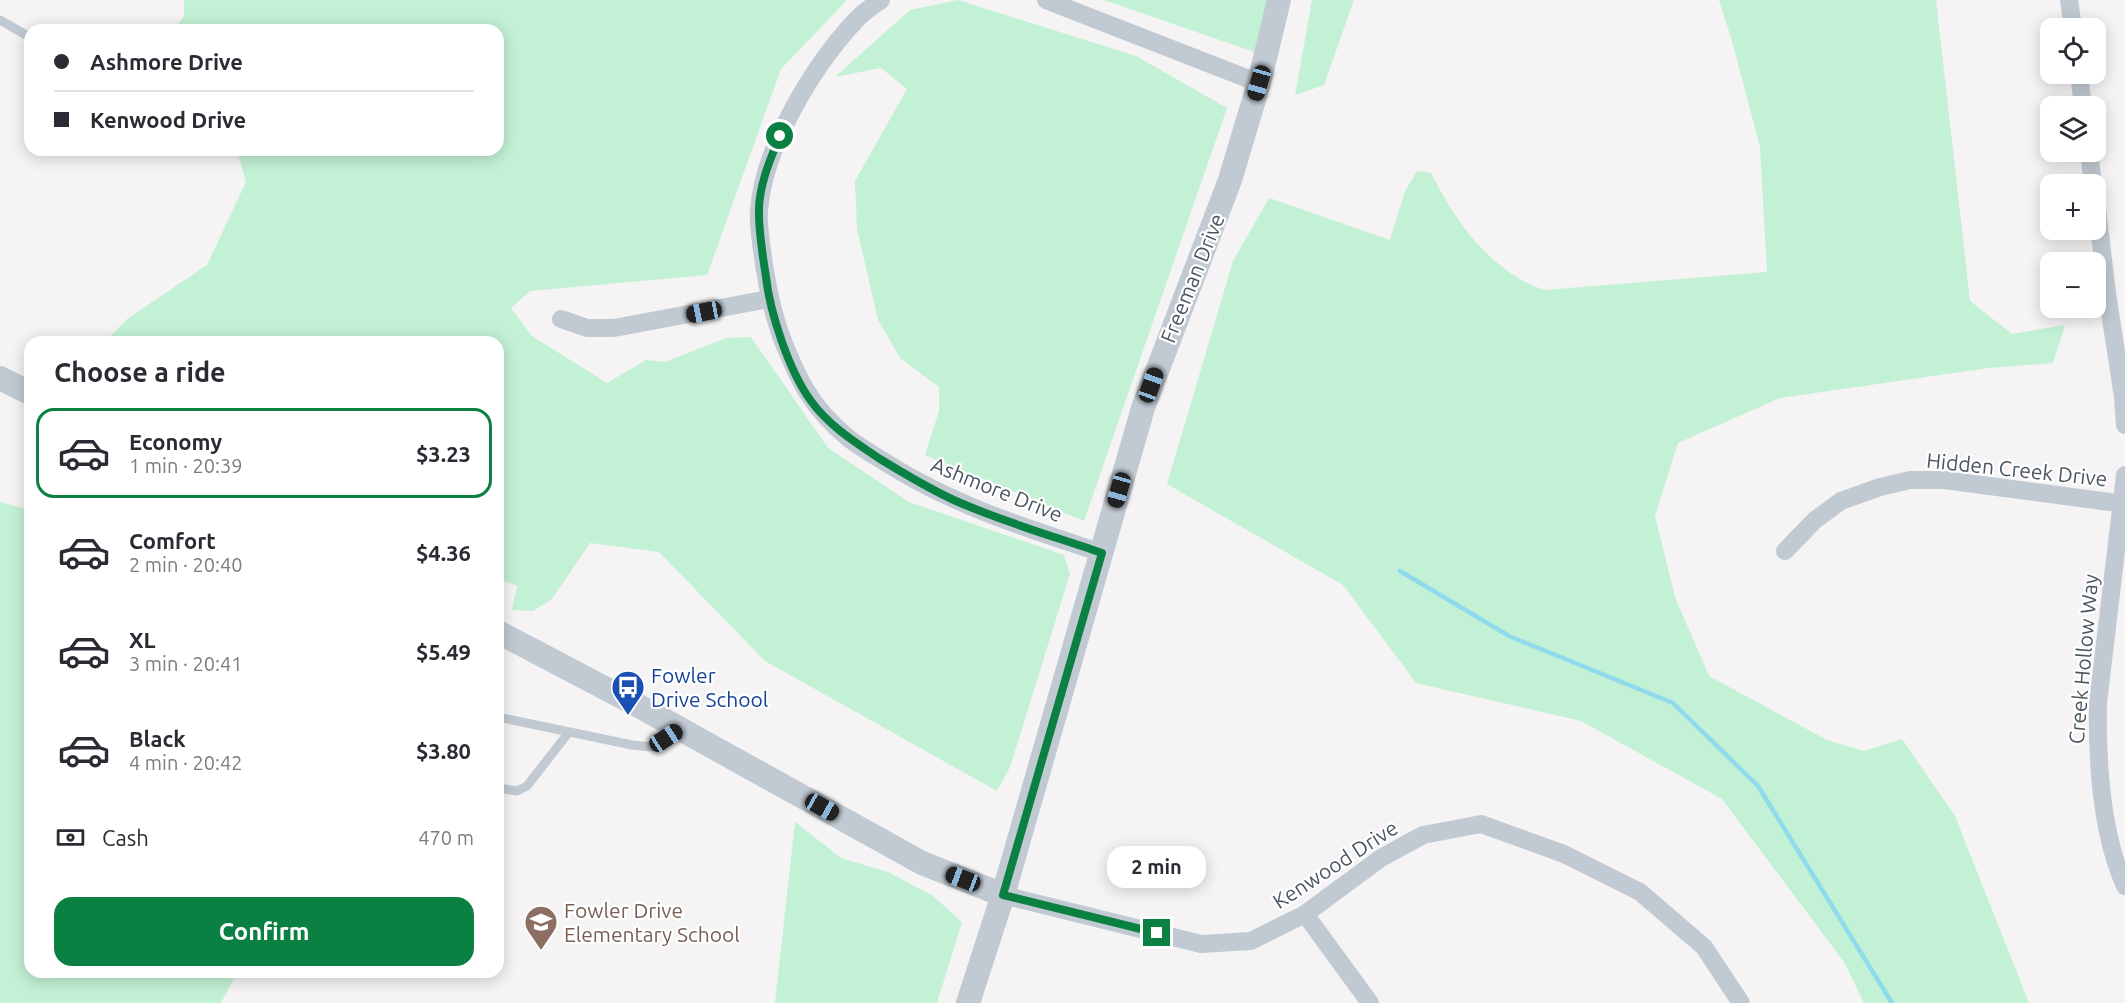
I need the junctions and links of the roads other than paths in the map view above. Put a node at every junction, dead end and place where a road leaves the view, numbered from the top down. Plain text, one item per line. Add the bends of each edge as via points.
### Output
1 (881, 0) edge
2 (1046, 0) edge
3 (1279, 0) edge
4 (2069, 0) edge
5 (2072, 18) edge
6 (0, 20) edge
7 (24, 33) edge
8 (1259, 83) junction
9 (2101, 240) edge
10 (769, 299) junction
11 (561, 319) dead end
12 (0, 378) edge
13 (24, 390) edge
14 (2125, 425) edge
15 (2125, 475) edge
16 (2123, 504) edge
17 (1785, 551) dead end
18 (1102, 553) junction
19 (504, 635) edge
20 (504, 718) edge
21 (681, 729) junction
22 (568, 732) junction
23 (504, 789) edge
24 (2125, 886) edge
25 (1003, 895) junction
26 (1305, 914) junction
27 (968, 1003) edge
28 (1370, 1003) edge
29 (1741, 1003) edge

1 - 10 street, Ashmore Drive via 858,18 822,62 773,152 759,213
2 - 8 street
3 - 8 street, Freeman Drive
4 - 5 street
6 - 7 lane
8 - 18 street, Freeman Drive via 1230,180 1143,408
9 - 14 street
10 - 11 street via 614,328 587,328
10 - 18 street, Ashmore Drive via 794,370 810,400 849,439 955,501
12 - 13 street
15 - 16 street, Creek Hollow Way
16 - 17 street, Hidden Creek Drive via 1944,480 1910,480 1841,501 1815,520
16 - 24 street, Creek Hollow Way via 2098,703 2097,740 2103,804
18 - 25 street, Freeman Drive
19 - 21 street
20 - 22 lane
21 - 22 lane via 652,747
21 - 25 street via 922,863
22 - 23 lane via 527,786
25 - 26 street, Kenwood Drive via 1201,944 1251,941
25 - 27 street, Freeman Drive
26 - 28 street
26 - 29 street, Kenwood Drive via 1381,858 1423,835 1481,824 1564,854 1640,892 1704,946

